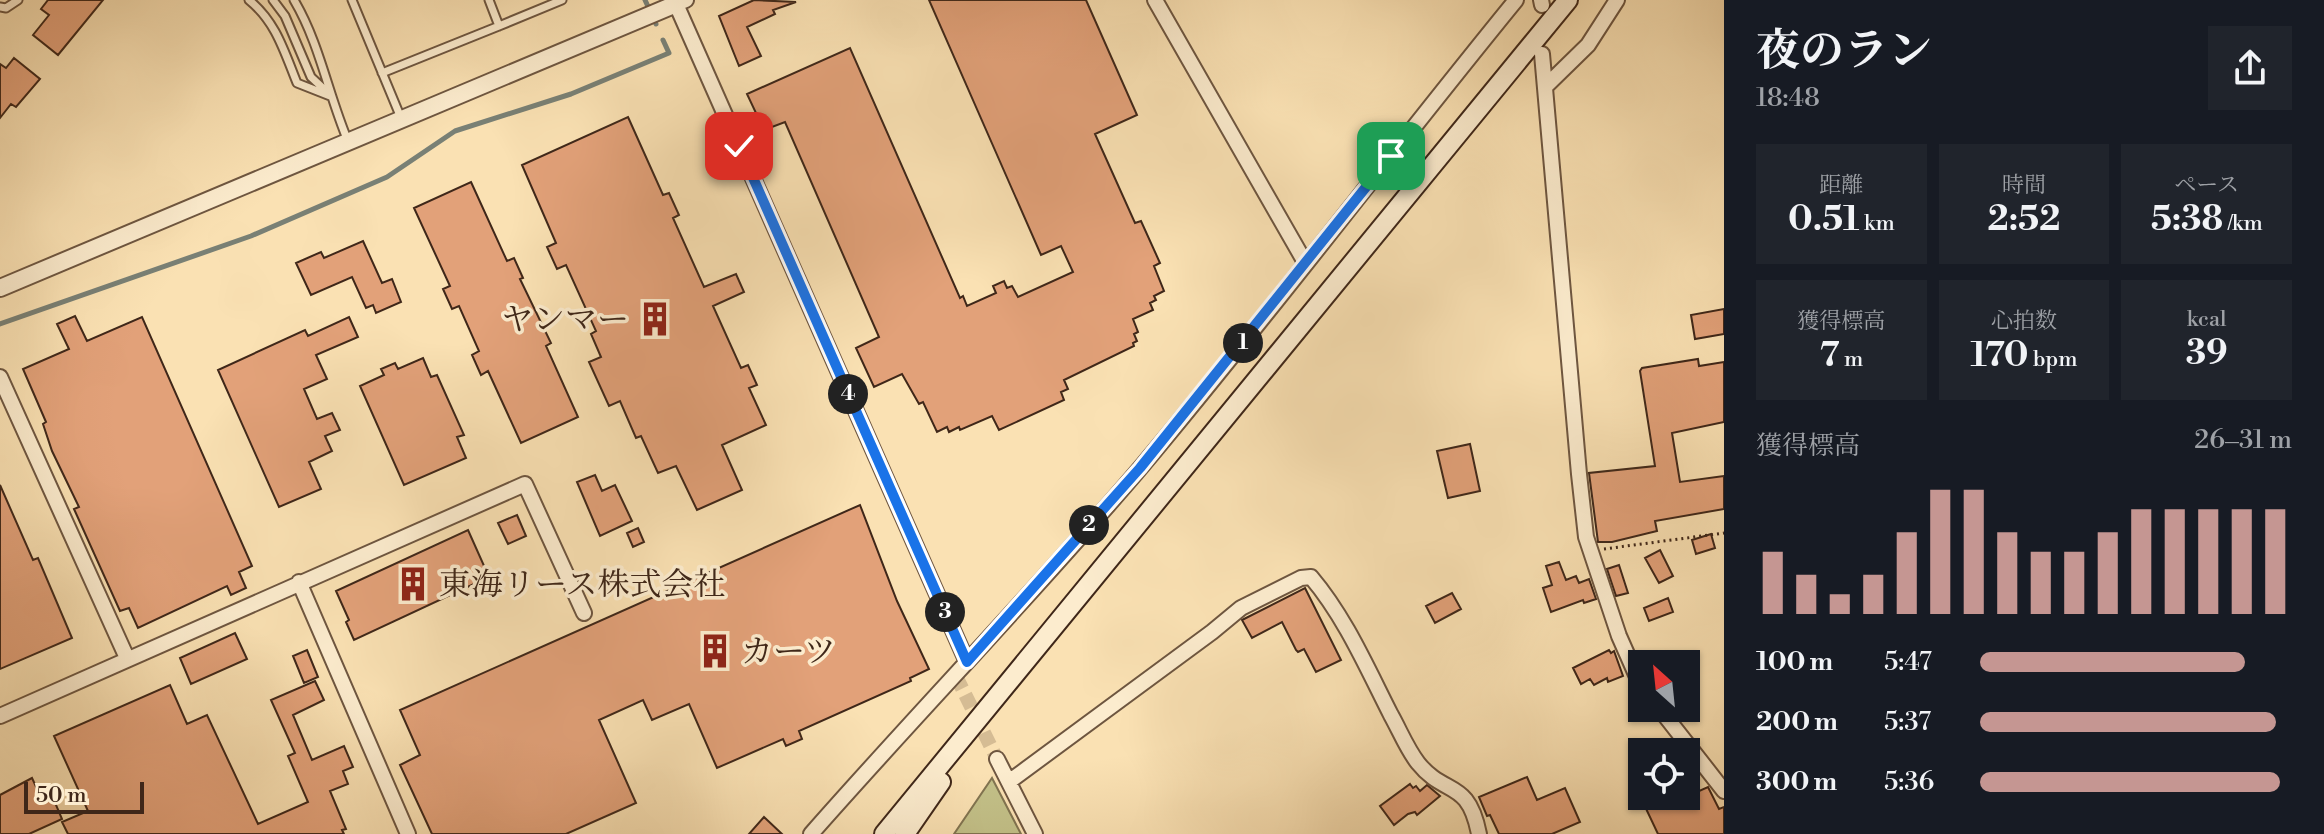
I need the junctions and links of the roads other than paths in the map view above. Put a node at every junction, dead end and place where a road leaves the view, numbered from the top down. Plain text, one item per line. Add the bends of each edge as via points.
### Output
1 (18, 0) edge
2 (249, 0) edge
3 (273, 0) edge
4 (294, 0) edge
5 (352, 0) edge
6 (489, 0) edge
7 (562, 0) edge
8 (1155, 0) edge
9 (1516, 0) edge
10 (1568, 0) edge
11 (1617, 0) edge
12 (679, 1) edge
13 (0, 7) edge
14 (499, 26) junction
15 (1542, 54) dead end
16 (382, 73) junction
17 (1545, 87) junction
18 (330, 96) junction
19 (401, 118) junction
20 (348, 141) junction
21 (1306, 264) junction
22 (0, 288) edge
23 (0, 377) edge
24 (299, 582) junction
25 (584, 613) dead end
26 (1628, 656) edge
27 (127, 658) junction
28 (967, 662) junction
29 (1000, 693) junction
30 (0, 716) edge
31 (1670, 722) edge
32 (997, 759) tunnel mouth
33 (1010, 781) junction
34 (1724, 791) edge
35 (408, 834) edge
36 (811, 834) edge
37 (884, 834) edge
38 (905, 834) edge
39 (1035, 834) edge
40 (1479, 834) edge

1 - 13 lane
2 - 18 lane via 272,24 297,83
3 - 18 lane via 311,77
4 - 18 lane via 326,72
5 - 16 lane
6 - 14 lane
7 - 14 lane
8 - 21 street
9 - 21 street
10 - 29 main road
11 - 17 street via 1588,45
12 - 19 street
12 - 28 street
14 - 16 lane
15 - 17 street
16 - 19 lane
17 - 26 street via 1586,537
18 - 20 lane
19 - 20 street
20 - 22 street
21 - 28 street via 1140,468
23 - 27 street
24 - 25 street via 525,484
24 - 27 street
24 - 35 street
27 - 30 street
28 - 36 street
29 - 37 main road
29 - 38 main road
31 - 34 street
32 - 33 street
33 - 39 street
33 - 40 street via 1241,608 1311,577 1343,622 1419,765 1465,795

